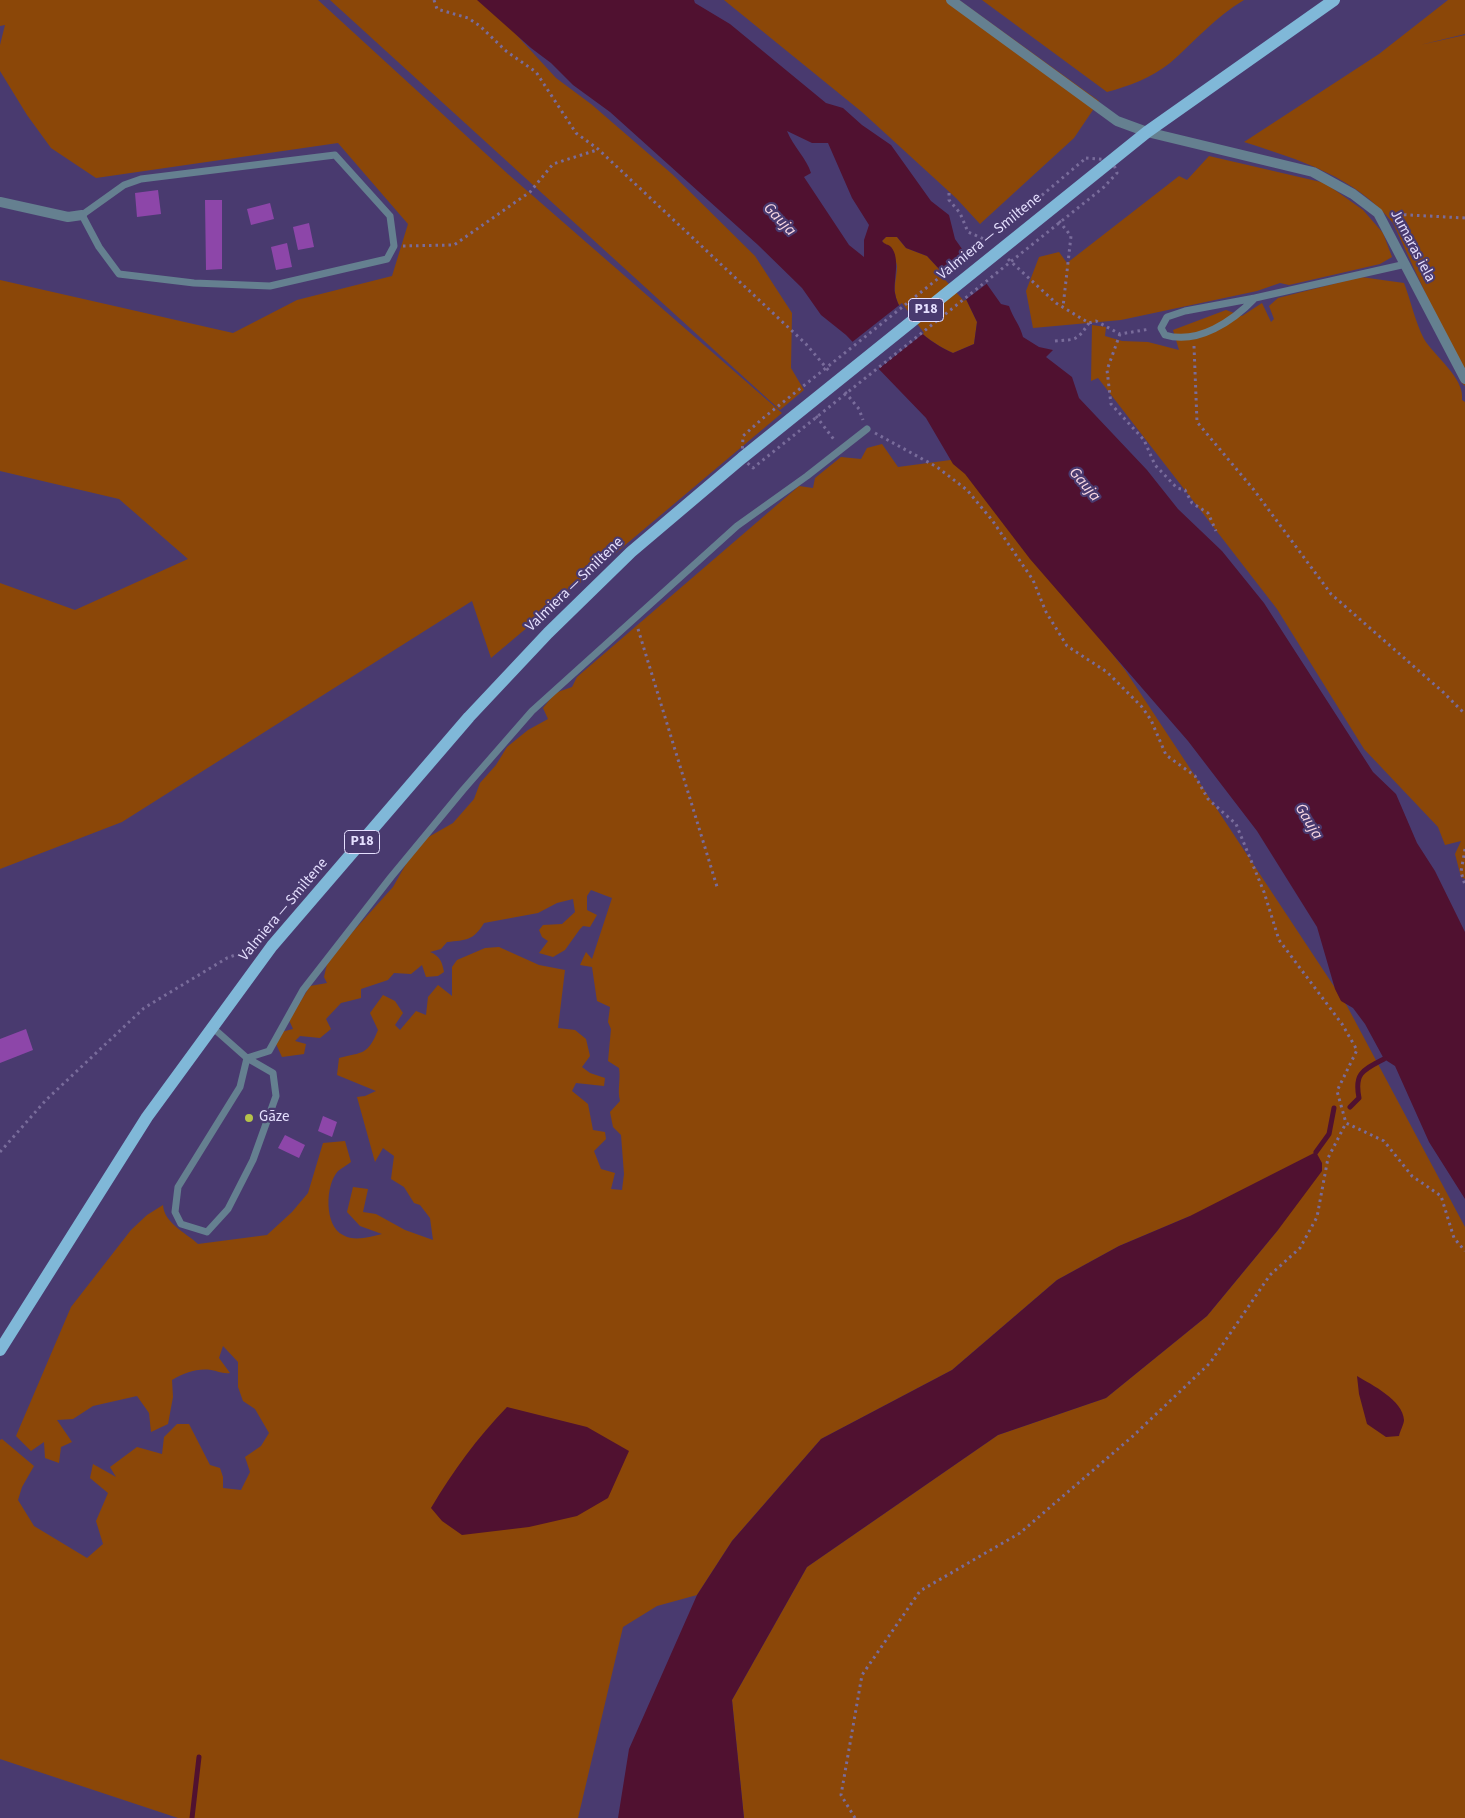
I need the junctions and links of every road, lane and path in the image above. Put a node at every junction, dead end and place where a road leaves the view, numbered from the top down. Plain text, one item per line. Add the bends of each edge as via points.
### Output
1 (434, 0) edge
2 (951, 0) edge
3 (1334, 0) edge
4 (1148, 132) junction
5 (598, 149) junction
6 (0, 202) edge
7 (1034, 202) dead end
8 (1378, 213) junction
9 (82, 215) junction
10 (1465, 218) edge
11 (1059, 221) dead end
12 (394, 246) junction
13 (1406, 264) junction
14 (1255, 298) junction
15 (1089, 323) junction
16 (1161, 328) junction
17 (1120, 334) junction
18 (1193, 335) junction
19 (1054, 341) dead end
20 (830, 373) dead end
21 (1465, 379) edge
22 (841, 387) dead end
23 (796, 391) dead end
24 (811, 411) junction
25 (866, 429) junction
26 (841, 449) junction
27 (1216, 531) dead end
28 (635, 619) junction
29 (1465, 714) edge
30 (1465, 849) edge
31 (1465, 885) edge
32 (718, 890) dead end
33 (272, 946) junction
34 (212, 1027) junction
35 (247, 1058) junction
36 (1346, 1123) junction
37 (0, 1152) edge
38 (1465, 1251) edge
39 (0, 1350) edge
40 (855, 1818) edge

1 - 5 path via 437,9 468,18 536,72 576,133
2 - 4 street, Jumaras iela via 1117,120
3 - 4 main road, Valmiera — Smiltene / P18
4 - 8 street, Jumaras iela via 1314,172 1353,194
4 - 24 main road, Valmiera — Smiltene / P18 via 1044,214
5 - 12 path via 553,164 530,192 454,245
5 - 20 path via 806,344
6 - 9 street via 68,217
7 - 23 path
8 - 10 path
8 - 13 street, Jumaras iela
9 - 12 lane via 99,247 119,274 194,283 270,286 387,259
9 - 12 lane via 124,185 141,179 335,155 390,216
11 - 15 path via 1071,236 1063,307
13 - 14 lane
13 - 21 street, Jumaras iela
14 - 16 lane via 1185,311 1167,317
14 - 18 lane via 1239,315 1208,332
15 - 17 path via 1096,321
15 - 19 path via 1079,338 1069,342
16 - 17 path
16 - 18 lane via 1165,335 1178,339
17 - 27 path via 1107,370 1111,404 1144,440 1155,465 1177,488 1185,490 1192,502 1208,513
18 - 29 path via 1197,422 1254,490 1330,594
22 - 25 path via 859,409
24 - 26 path
24 - 33 main road, Valmiera — Smiltene / P18 via 742,458 630,552 548,633 469,718
25 - 26 lane
25 - 36 path via 937,467 966,490 992,520 1032,580 1046,612 1067,646 1107,672 1142,707 1166,755 1195,776 1208,799 1236,824 1264,892 1279,940 1342,1024 1357,1050 1337,1092
26 - 28 lane via 737,526
28 - 32 path
28 - 35 lane via 532,711 391,877 303,990 269,1051
30 - 31 path via 1461,872
33 - 34 main road, Valmiera — Smiltene / P18
33 - 37 path via 251,948 227,958 144,1008 46,1100
34 - 35 lane
34 - 39 main road, Valmiera — Smiltene / P18 via 147,1117
35 - 35 lane via 240,1087 178,1187 175,1212 181,1224 207,1232 228,1209 253,1160 276,1096 273,1073
36 - 38 path via 1384,1142 1412,1176 1441,1196 1454,1238
36 - 40 path via 1328,1158 1317,1217 1300,1248 1270,1275 1210,1363 1133,1436 1020,1533 920,1592 862,1676 841,1795

